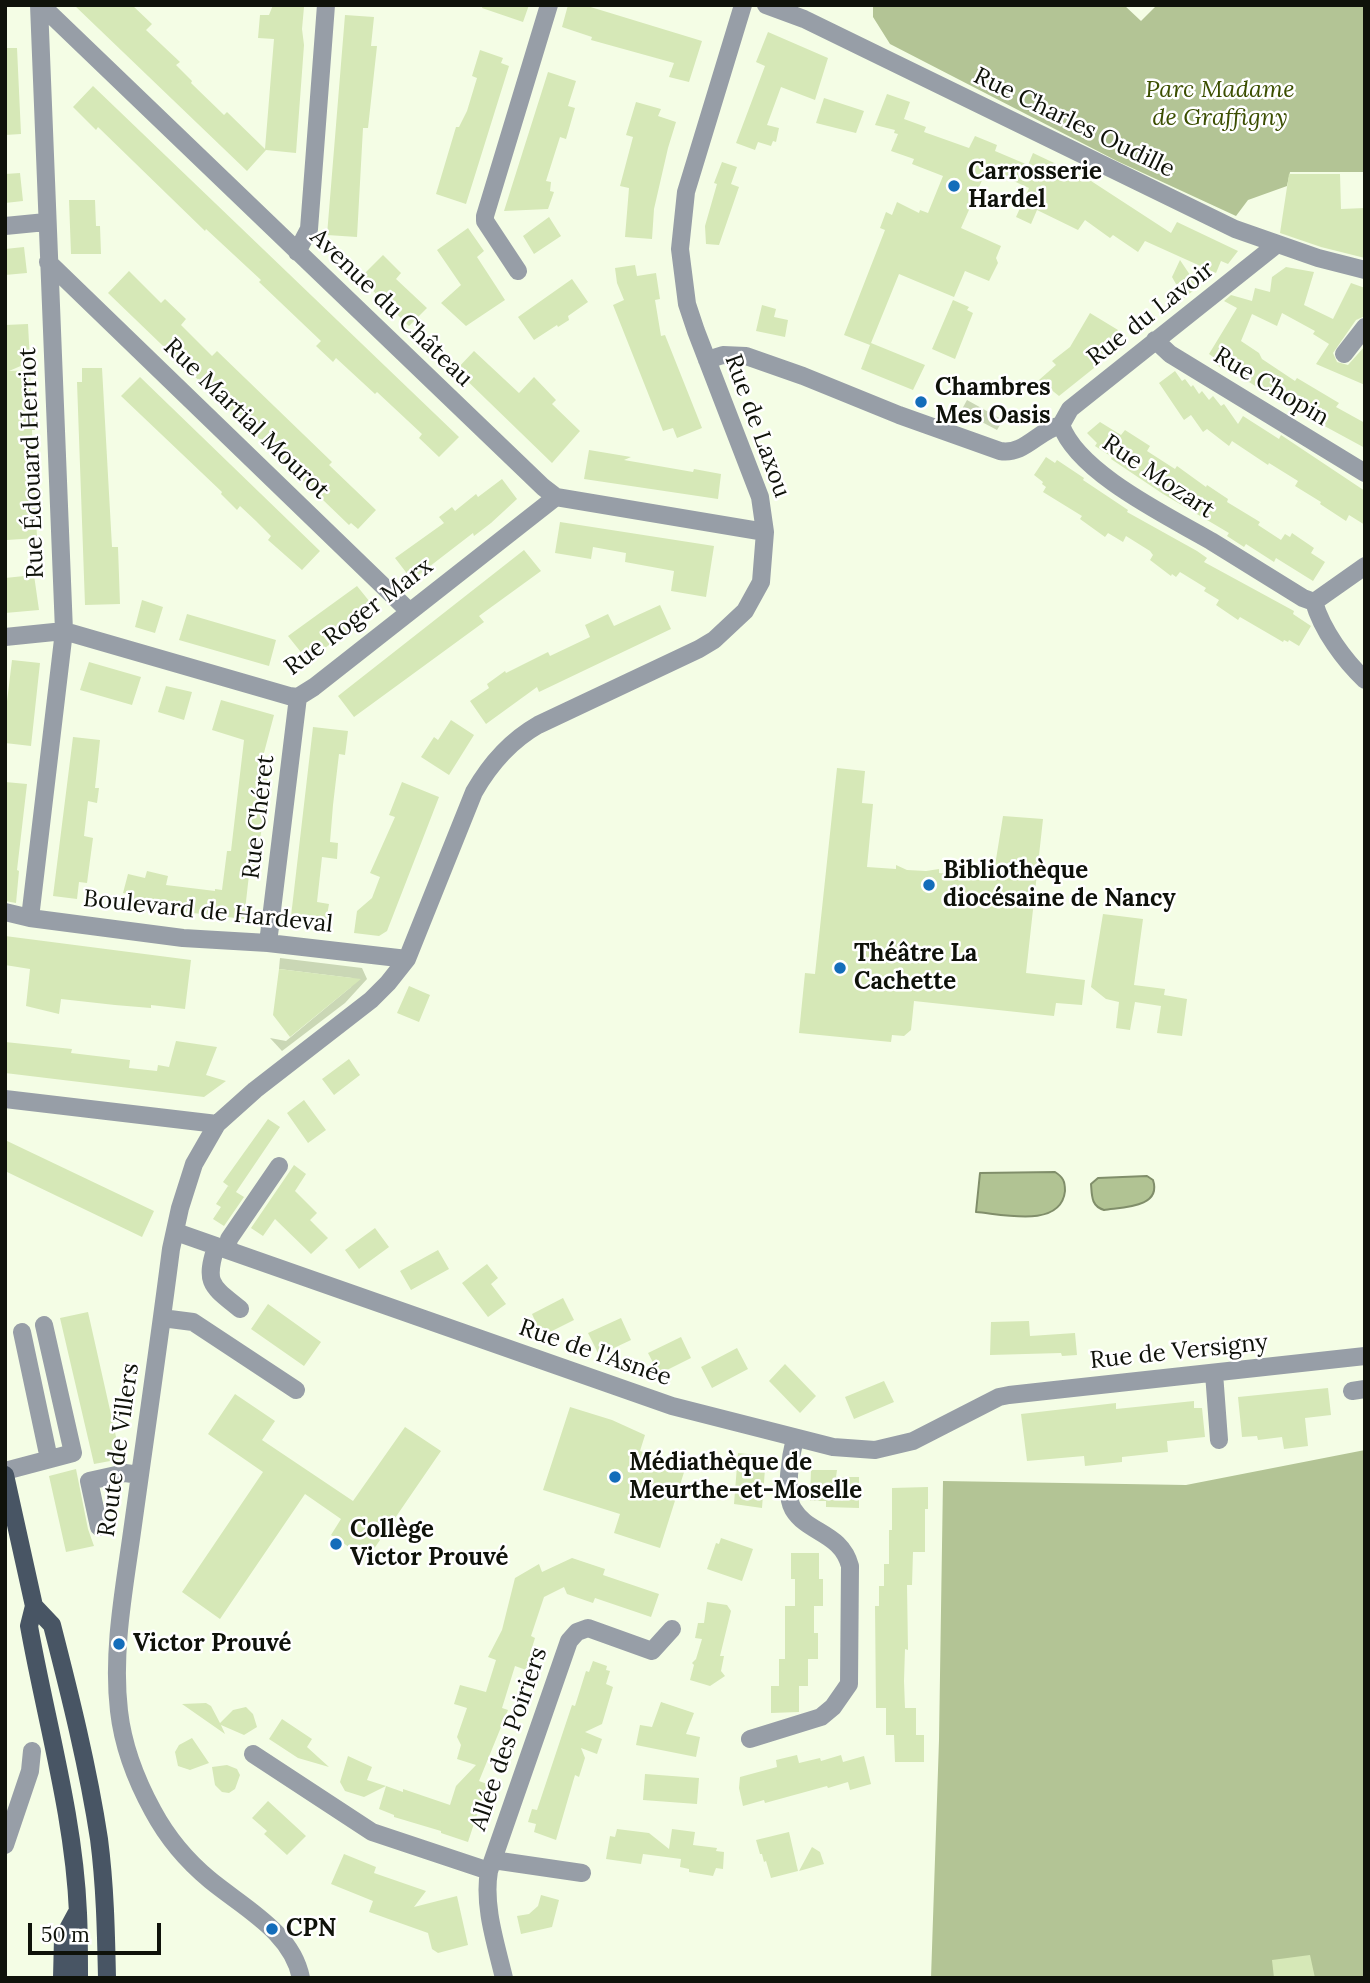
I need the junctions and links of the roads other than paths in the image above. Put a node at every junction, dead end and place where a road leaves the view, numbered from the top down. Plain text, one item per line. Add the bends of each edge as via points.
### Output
1 (40, 5) edge
2 (326, 5) edge
3 (549, 5) edge
4 (743, 5) edge
5 (766, 5) edge
6 (46, 222) junction
7 (5, 226) edge
8 (1276, 245) junction
9 (297, 252) junction
10 (48, 262) junction
11 (1365, 270) edge
12 (518, 271) dead end
13 (1365, 327) edge
14 (1155, 340) junction
15 (1344, 354) dead end
16 (707, 360) junction
17 (1061, 425) junction
18 (1365, 472) edge
19 (556, 497) junction
20 (765, 533) junction
21 (1365, 566) edge
22 (1314, 602) junction
23 (409, 611) junction
24 (64, 631) junction
25 (5, 637) edge
26 (1365, 680) edge
27 (298, 697) junction
28 (5, 912) edge
29 (30, 918) junction
30 (268, 943) junction
31 (407, 959) junction
32 (5, 1100) edge
33 (217, 1124) junction
34 (279, 1166) dead end
35 (176, 1232) junction
36 (222, 1249) junction
37 (240, 1309) dead end
38 (162, 1318) junction
39 (44, 1325) dead end
40 (22, 1332) dead end
41 (1365, 1356) edge
42 (1214, 1373) junction
43 (296, 1390) dead end
44 (999, 1397) joint
45 (795, 1438) junction
46 (1219, 1440) dead end
47 (49, 1459) junction
48 (5, 1473) edge
49 (140, 1475) junction
50 (99, 1527) dead end
51 (14, 1547) edge
52 (34, 1606) junction
53 (672, 1629) dead end
54 (750, 1739) dead end
55 (32, 1751) dead end
56 (253, 1754) dead end
57 (5, 1845) edge
58 (491, 1866) junction
59 (582, 1873) dead end
60 (78, 1911) junction
61 (62, 1978) edge
62 (79, 1978) edge
63 (107, 1978) edge
64 (301, 1978) edge
65 (504, 1978) edge

1 - 6 street, Rue Édouard Herriot
1 - 9 street, Avenue du Château
2 - 9 street via 309,229
3 - 12 street via 485,216
4 - 16 street, Rue de Laxou via 686,192 682,220 681,267 687,303
5 - 8 street, Rue Charles Oudille via 804,19
6 - 7 street
6 - 10 street, Rue Édouard Herriot
8 - 11 street, Rue Charles Oudille
8 - 14 street, Rue du Lavoir
9 - 19 street, Avenue du Château
10 - 23 street, Rue Martial Mourot
10 - 24 street, Rue Édouard Herriot
13 - 15 street
14 - 17 street, Rue du Lavoir via 1070,409
14 - 18 street, Rue Chopin via 1170,355
16 - 17 street via 732,354 755,359 1009,452
16 - 20 street, Rue de Laxou via 760,497
17 - 22 street, Rue Mozart via 1075,449 1112,482
19 - 20 street
19 - 23 street, Rue Roger Marx
20 - 31 street, Rue de Laxou via 761,582 745,611 724,631 699,649 526,732 492,764 471,799
21 - 22 street
22 - 26 street via 1349,664
23 - 27 street, Rue Roger Marx
24 - 25 street, Rue Roger Marx
24 - 27 street, Rue Roger Marx
24 - 29 street, Rue Édouard Herriot
27 - 30 street, Rue Chéret
28 - 29 street, Boulevard de Hardeval
29 - 30 street, Boulevard de Hardeval via 183,938
30 - 31 street, Boulevard de Hardeval
31 - 33 street, Route de Villers via 371,1000
32 - 33 street
33 - 35 street, Route de Villers via 194,1164
34 - 36 street
35 - 36 street, Rue de l'Asnée
35 - 38 street, Route de Villers
36 - 37 street via 209,1275 214,1288
36 - 45 street, Rue de l'Asnée via 672,1406
38 - 43 street via 193,1322
38 - 49 street, Route de Villers
39 - 47 street via 73,1453
40 - 47 street
41 - 42 street, Rue de Versigny
42 - 44 street, Rue de Versigny
42 - 46 street
44 - 45 street, Rue de l'Asnée via 894,1447 854,1449
45 - 54 street via 791,1505 803,1520 839,1544 850,1566 849,1684 821,1717
47 - 48 street
48 - 51 main road
49 - 50 street via 89,1481
49 - 64 street, Route de Villers via 117,1661 119,1713 131,1764 154,1813 181,1851 281,1937
51 - 52 main road
52 - 60 main road via 29,1626 57,1761
52 - 63 main road via 52,1625 88,1778 99,1840
53 - 58 street, Allée des Poiriers via 652,1651 588,1628 569,1641
55 - 57 street via 30,1771
56 - 58 street, Allée des Poiriers via 372,1832
58 - 59 street, Allée des Poiriers
58 - 65 street, Allée des Poiriers via 488,1904
60 - 61 main road via 64,1938
60 - 62 main road

